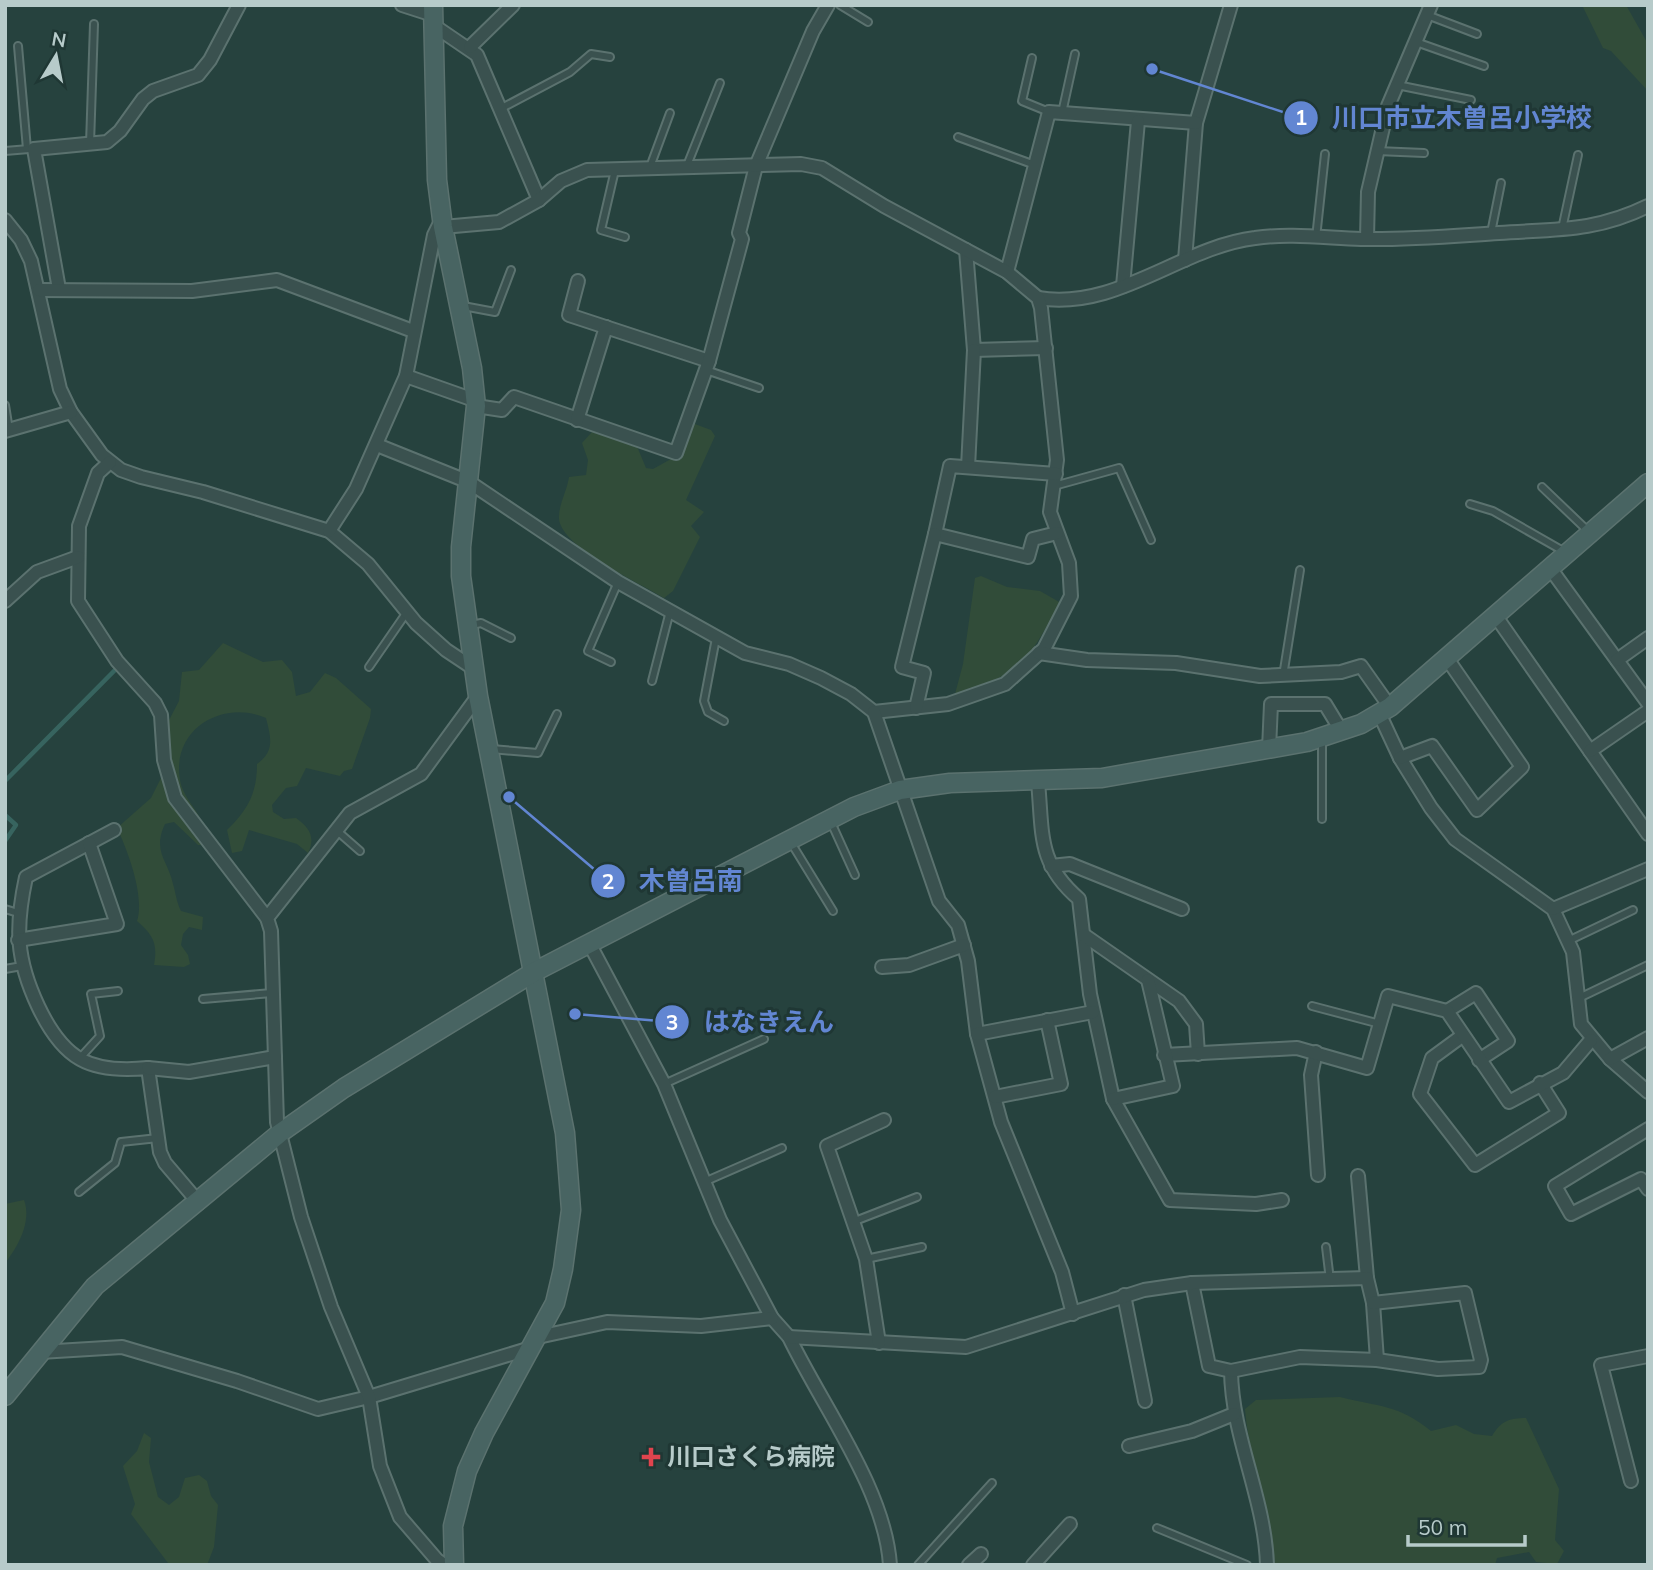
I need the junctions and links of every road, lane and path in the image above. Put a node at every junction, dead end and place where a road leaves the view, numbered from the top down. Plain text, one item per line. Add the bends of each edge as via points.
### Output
1 (239, 5) edge
2 (402, 5) edge
3 (513, 5) edge
4 (841, 5) edge
5 (1231, 5) edge
6 (822, 7) edge
7 (1429, 10) edge
8 (433, 15) edge
9 (868, 22) dead end
10 (94, 24) dead end
11 (1477, 34) dead end
12 (1416, 42) junction
13 (18, 46) dead end
14 (470, 47) junction
15 (1075, 54) dead end
16 (610, 57) dead end
17 (1032, 58) dead end
18 (1484, 66) dead end
19 (720, 83) dead end
20 (1398, 85) junction
21 (1471, 100) dead end
22 (500, 108) junction
23 (1049, 112) junction
24 (670, 113) dead end
25 (1062, 113) junction
26 (1138, 121) junction
27 (1196, 123) junction
28 (958, 137) dead end
29 (90, 144) junction
30 (30, 149) junction
31 (5, 150) edge
32 (1377, 151) junction
33 (1424, 153) dead end
34 (1325, 154) dead end
35 (1578, 155) dead end
36 (1035, 165) junction
37 (756, 166) junction
38 (686, 168) junction
39 (615, 169) junction
40 (649, 169) junction
41 (1501, 183) dead end
42 (539, 200) junction
43 (1648, 206) edge
44 (5, 220) edge
45 (443, 223) junction
46 (1562, 230) junction
47 (1491, 234) junction
48 (625, 237) dead end
49 (1316, 238) junction
50 (1367, 239) junction
51 (966, 250) junction
52 (1185, 260) junction
53 (511, 270) dead end
54 (1007, 272) junction
55 (578, 281) dead end
56 (1122, 286) junction
57 (59, 289) junction
58 (39, 290) junction
59 (1038, 298) junction
60 (460, 305) junction
61 (606, 327) junction
62 (413, 331) junction
63 (1046, 348) junction
64 (974, 350) junction
65 (708, 365) junction
66 (406, 376) junction
67 (759, 388) dead end
68 (475, 403) junction
69 (5, 405) edge
70 (71, 412) junction
71 (577, 421) junction
72 (7, 431) edge
73 (377, 445) junction
74 (110, 462) junction
75 (968, 467) junction
76 (1055, 480) junction
77 (469, 482) junction
78 (1648, 483) edge
79 (1542, 487) dead end
80 (1470, 504) dead end
81 (329, 531) junction
82 (1057, 533) junction
83 (1590, 533) junction
84 (935, 534) junction
85 (1151, 540) dead end
86 (1567, 553) junction
87 (78, 557) junction
88 (1550, 568) junction
89 (1300, 570) dead end
90 (618, 582) junction
91 (5, 601) edge
92 (671, 610) junction
93 (407, 612) junction
94 (1495, 615) junction
95 (468, 625) junction
96 (716, 636) junction
97 (511, 638) dead end
98 (1648, 638) edge
99 (1039, 653) junction
100 (1446, 657) junction
101 (1617, 660) junction
102 (611, 662) dead end
103 (369, 667) dead end
104 (473, 668) junction
105 (1283, 676) junction
106 (652, 681) dead end
107 (478, 696) junction
108 (1648, 703) edge
109 (916, 708) junction
110 (1385, 710) junction
111 (1648, 711) edge
112 (874, 712) junction
113 (557, 714) dead end
114 (724, 721) dead end
115 (1342, 732) junction
116 (1322, 737) junction
117 (1269, 748) junction
118 (489, 749) junction
119 (1590, 751) junction
120 (1400, 758) junction
121 (1038, 782) junction
122 (900, 790) junction
123 (830, 819) junction
124 (1322, 819) dead end
125 (114, 830) dead end
126 (336, 830) junction
127 (1648, 834) edge
128 (789, 840) junction
129 (89, 843) junction
130 (360, 851) dead end
131 (1051, 866) junction
132 (1648, 869) edge
133 (855, 876) dead end
134 (1182, 909) dead end
135 (1553, 909) junction
136 (1633, 910) dead end
137 (12, 911) edge
138 (833, 911) dead end
139 (267, 918) junction
140 (1084, 935) junction
141 (18, 940) junction
142 (1568, 941) junction
143 (589, 943) junction
144 (964, 946) junction
145 (1648, 965) edge
146 (22, 966) junction
147 (882, 967) dead end
148 (5, 969) edge
149 (534, 972) junction
150 (1148, 980) junction
151 (118, 991) dead end
152 (272, 993) junction
153 (1578, 998) junction
154 (203, 999) dead end
155 (1312, 1006) dead end
156 (1447, 1011) junction
157 (1093, 1012) junction
158 (1047, 1020) junction
159 (1380, 1024) junction
160 (977, 1034) junction
161 (1462, 1036) junction
162 (1648, 1038) edge
163 (764, 1039) dead end
164 (1591, 1040) junction
165 (1316, 1052) junction
166 (1198, 1054) junction
167 (1164, 1055) junction
168 (275, 1057) junction
169 (80, 1058) junction
170 (1610, 1059) junction
171 (1479, 1060) junction
172 (148, 1068) junction
173 (1540, 1083) junction
174 (664, 1084) junction
175 (1648, 1092) edge
176 (995, 1097) junction
177 (1114, 1099) junction
178 (884, 1120) dead end
179 (1648, 1129) edge
180 (280, 1133) junction
181 (158, 1138) junction
182 (782, 1148) dead end
183 (1318, 1175) dead end
184 (1358, 1176) dead end
185 (704, 1182) junction
186 (1648, 1189) edge
187 (79, 1192) dead end
188 (917, 1197) dead end
189 (1282, 1200) dead end
190 (199, 1203) junction
191 (855, 1221) junction
192 (922, 1247) dead end
193 (1326, 1247) dead end
194 (866, 1259) junction
195 (1367, 1278) junction
196 (1330, 1281) junction
197 (1192, 1283) junction
198 (1124, 1295) junction
199 (1374, 1303) junction
200 (1073, 1314) junction
201 (772, 1318) junction
202 (789, 1337) junction
203 (534, 1343) junction
204 (879, 1343) junction
205 (40, 1352) junction
206 (1648, 1356) edge
207 (1377, 1360) junction
208 (1231, 1371) junction
209 (5, 1396) edge
210 (369, 1397) junction
211 (1145, 1401) dead end
212 (1234, 1414) junction
213 (1129, 1446) dead end
214 (1631, 1481) dead end
215 (992, 1483) dead end
216 (1070, 1524) dead end
217 (1157, 1528) dead end
218 (981, 1553) dead end
219 (889, 1560) edge
220 (444, 1565) edge
221 (454, 1565) edge
222 (902, 1565) edge
223 (918, 1565) edge
224 (969, 1565) edge
225 (1033, 1565) edge
226 (1247, 1565) edge
227 (1267, 1565) edge

1 - 29 street via 198,75 153,91 107,142
2 - 8 street
3 - 14 street
4 - 9 lane
5 - 27 street
6 - 37 street
7 - 11 lane
7 - 12 street
8 - 14 street
8 - 45 street via 435,149
10 - 29 lane
12 - 18 lane
12 - 20 street
13 - 30 lane
14 - 22 street
15 - 25 lane
16 - 22 lane via 591,54 570,72
17 - 23 lane via 1021,101
19 - 38 lane
20 - 21 lane
20 - 32 street
22 - 42 street
23 - 25 street
23 - 36 street
24 - 40 lane
25 - 26 street
26 - 27 street
26 - 56 street
27 - 52 street
28 - 36 lane
29 - 30 street
30 - 31 lane
30 - 57 street
32 - 33 lane
32 - 50 street via 1368,192
34 - 49 lane
35 - 46 lane
36 - 54 street
37 - 38 street
37 - 51 street via 822,168
37 - 65 street via 742,239
38 - 40 street
39 - 40 street
39 - 42 street via 587,170 561,181
39 - 48 lane via 601,230
41 - 47 lane
42 - 45 street via 487,225
43 - 46 street via 1609,223
44 - 58 street via 21,240
45 - 60 street
45 - 62 street via 434,234
46 - 47 street
47 - 50 street
49 - 50 street
49 - 52 street via 1257,237
51 - 54 street
51 - 64 street
52 - 56 street
53 - 60 lane via 495,312
54 - 59 street
55 - 61 street via 569,315
56 - 59 street via 1074,297
57 - 58 street
57 - 62 street via 192,291 277,280
58 - 70 street via 61,389
59 - 63 street
60 - 68 street
61 - 65 street
61 - 71 street
62 - 66 street
63 - 64 street
63 - 76 street via 1058,460
64 - 75 street
65 - 67 lane
65 - 71 street via 676,453
66 - 68 street
66 - 73 street
68 - 71 street via 502,410 514,397
68 - 77 street
69 - 72 lane
70 - 72 street
70 - 74 street
73 - 77 street
73 - 81 street
74 - 81 street via 141,477
74 - 87 street via 98,473 79,526
75 - 76 street
75 - 84 street via 950,466
76 - 82 street via 1051,512
76 - 85 lane via 1119,468
77 - 90 street
77 - 95 street via 461,547
78 - 83 street
79 - 83 lane
80 - 86 lane via 1493,511
81 - 93 street via 368,564
82 - 84 street via 1033,539 1028,557
82 - 99 street via 1069,563 1071,596
83 - 86 street
84 - 109 street via 902,667 924,673
86 - 88 street
87 - 91 street via 37,572
87 - 139 street via 82,609 161,715 164,760 174,798
88 - 94 street
88 - 101 street
89 - 105 lane
90 - 92 street
90 - 102 lane via 588,651
92 - 96 street
92 - 106 lane
93 - 103 lane
93 - 104 street via 446,650
94 - 100 street
94 - 119 street
95 - 97 lane via 481,623
95 - 104 street
96 - 112 street via 746,653 821,678
96 - 114 lane via 704,701 708,712
98 - 101 street
99 - 105 street
99 - 109 street via 1005,684 948,704
100 - 110 street
100 - 120 street via 1522,767 1477,810 1432,746
101 - 108 street
104 - 107 street
105 - 110 street via 1361,666
107 - 118 street
107 - 126 street via 421,774 350,813
109 - 112 street
110 - 115 street
110 - 120 street
111 - 119 street
112 - 122 street
113 - 118 lane via 538,753
115 - 116 street
115 - 117 street via 1325,704 1271,704
116 - 117 street
116 - 124 lane
117 - 121 street via 1102,778
118 - 149 street
119 - 127 street
120 - 135 street via 1455,839
121 - 122 street via 950,783
121 - 131 street via 1045,858
122 - 123 street
122 - 144 street via 939,901 958,925
123 - 128 street
123 - 133 lane
125 - 129 street
126 - 130 lane
126 - 139 street
128 - 138 lane
128 - 143 street
129 - 137 street via 26,877
129 - 141 street via 117,923
131 - 134 street via 1070,864
131 - 140 street via 1059,882 1079,899
132 - 135 street
135 - 142 street
136 - 142 lane
137 - 141 street
139 - 152 street
140 - 150 street
140 - 157 street
141 - 146 street
142 - 153 street
143 - 149 street
143 - 174 street
144 - 147 street via 909,965
144 - 160 street
145 - 153 lane
146 - 148 lane
146 - 169 street via 52,1036
149 - 180 street via 386,1061
149 - 203 street via 565,1133 571,1210 555,1303
150 - 166 street via 1179,1001 1196,1024
150 - 167 street
151 - 169 lane via 91,995 100,1036
152 - 154 lane
152 - 168 street
153 - 164 street via 1581,1024
155 - 159 lane
156 - 159 street via 1388,996
156 - 161 street
156 - 171 street via 1476,993 1508,1041
157 - 158 street
157 - 177 street
158 - 160 street
158 - 176 street via 1061,1084
159 - 165 street via 1367,1068
160 - 176 street
161 - 171 street
161 - 173 street via 1432,1058 1420,1094 1475,1166 1559,1112
162 - 170 street
163 - 174 lane
164 - 170 street
164 - 173 street via 1563,1073
165 - 166 street via 1297,1048
165 - 183 street via 1311,1075
166 - 167 street
167 - 177 street via 1173,1086
168 - 172 street via 189,1072
168 - 180 street
169 - 172 street via 120,1071
170 - 175 street
171 - 173 street via 1509,1102
172 - 181 street
174 - 185 street
176 - 200 street via 1014,1159 1062,1272
177 - 189 street via 1170,1200
178 - 191 street via 827,1146
179 - 186 street via 1555,1186 1571,1214 1641,1179
180 - 190 street
180 - 210 street via 301,1217
181 - 187 lane via 121,1142 116,1163
181 - 190 street via 164,1163
182 - 185 lane
184 - 195 street
185 - 201 street
188 - 191 lane
190 - 205 street via 95,1286
191 - 194 street
192 - 194 lane
193 - 196 lane
194 - 204 street
195 - 196 street
195 - 199 street
196 - 197 street
197 - 198 street
197 - 208 street via 1209,1366
198 - 200 street
198 - 211 street
199 - 207 street
199 - 207 street via 1465,1293 1481,1360 1479,1367 1438,1369
200 - 204 street via 965,1347
201 - 202 street
201 - 203 street via 701,1326 607,1322
202 - 204 street
202 - 219 street via 873,1498 889,1544
203 - 210 street
203 - 221 street via 467,1471 453,1526
205 - 209 street
205 - 210 street via 121,1347 318,1409
206 - 214 street via 1601,1365
207 - 208 street via 1300,1357
208 - 212 street
210 - 220 street via 380,1466 400,1517
212 - 213 street via 1192,1431
212 - 227 street via 1266,1534
215 - 223 lane
216 - 225 street
217 - 226 lane
218 - 224 street
219 - 222 street

